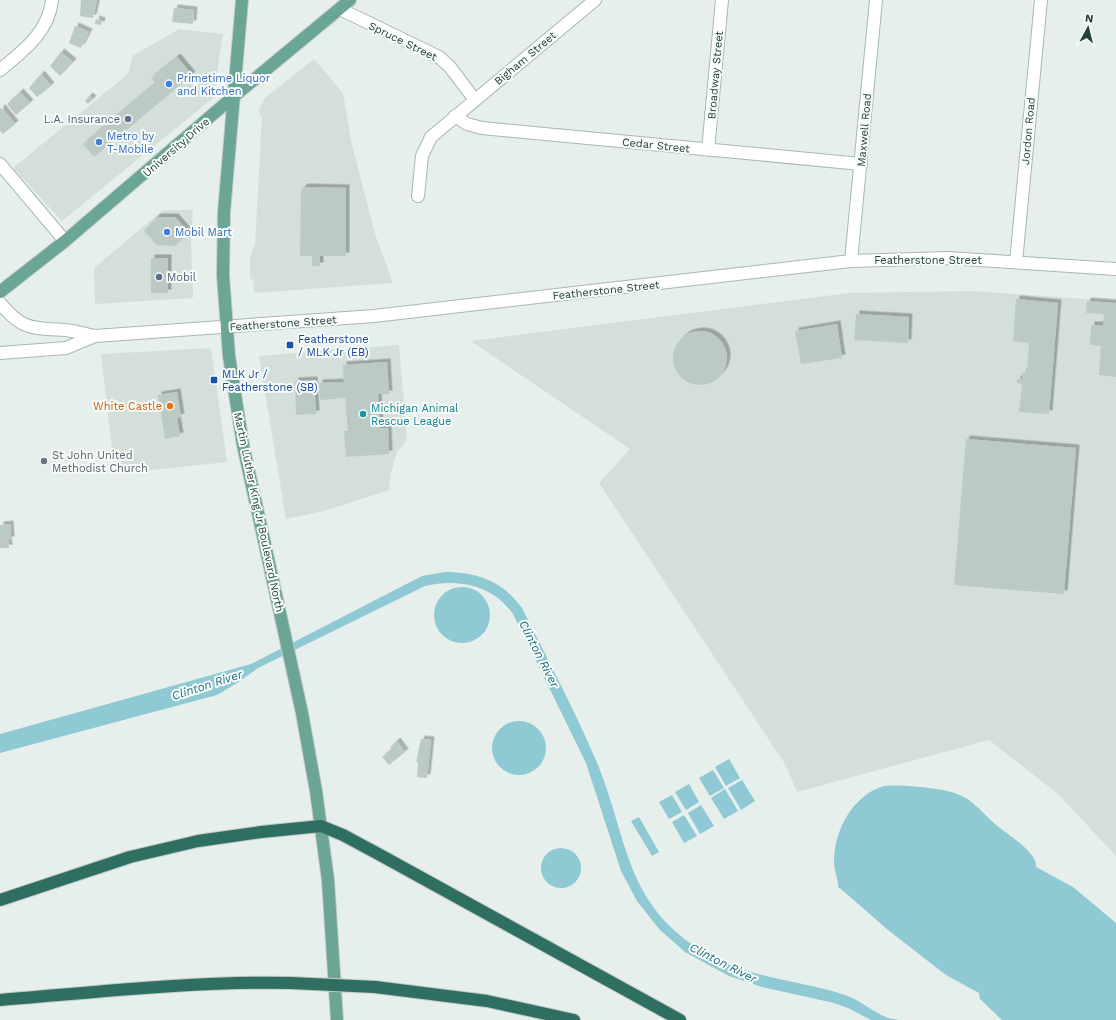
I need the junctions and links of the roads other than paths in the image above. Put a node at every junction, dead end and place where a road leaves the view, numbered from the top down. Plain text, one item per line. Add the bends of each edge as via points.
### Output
1 (52, 0) edge
2 (242, 0) edge
3 (350, 0) edge
4 (595, 0) edge
5 (722, 0) edge
6 (876, 0) edge
7 (1041, 0) edge
8 (340, 9) junction
9 (0, 70) edge
10 (233, 97) junction
11 (475, 100) junction
12 (455, 116) junction
13 (708, 150) junction
14 (0, 164) edge
15 (861, 164) junction
16 (418, 196) dead end
17 (65, 241) junction
18 (851, 261) junction
19 (1016, 262) junction
20 (1116, 269) edge
21 (0, 292) edge
22 (0, 303) edge
23 (227, 327) junction
24 (95, 336) junction
25 (0, 353) edge
26 (321, 826) junction
27 (0, 900) edge
28 (0, 1000) edge
29 (337, 1020) edge
30 (574, 1020) edge
31 (680, 1020) edge

1 - 9 street via 47,21 38,35
2 - 10 main road, Martin Luther King Jr Boulevard North
3 - 8 main road, University Drive
4 - 11 street, Bigham Street
5 - 13 street, Broadway Street
6 - 15 street, Maxwell Road
7 - 19 street, Jordon Road
8 - 10 main road, University Drive
8 - 11 street, Spruce Street via 439,57 450,67
10 - 17 main road, University Drive
10 - 23 main road, Martin Luther King Jr Boulevard North via 224,212 223,252
11 - 12 street, Bigham Street
12 - 13 street, Cedar Street via 467,124 482,128
12 - 16 street, Bigham Street via 430,137 426,144 422,156
13 - 15 street, Cedar Street
14 - 17 street
15 - 18 street, Maxwell Road
17 - 21 main road, University Drive
18 - 19 street, Featherstone Street via 934,258
18 - 23 street, Featherstone Street via 382,315
19 - 20 street, Featherstone Street
22 - 24 street, Featherstone Street via 12,318 29,326
23 - 24 street, Featherstone Street
23 - 26 main road, Martin Luther King Jr Boulevard North via 232,380 241,431 310,752
24 - 25 street, Featherstone Street via 66,348
26 - 27 highway via 226,836 174,846 124,859
26 - 29 main road, Martin Luther King Jr Boulevard North via 332,930
26 - 31 highway via 338,832
28 - 30 highway, bridge via 170,986 291,983 375,987 487,1001

